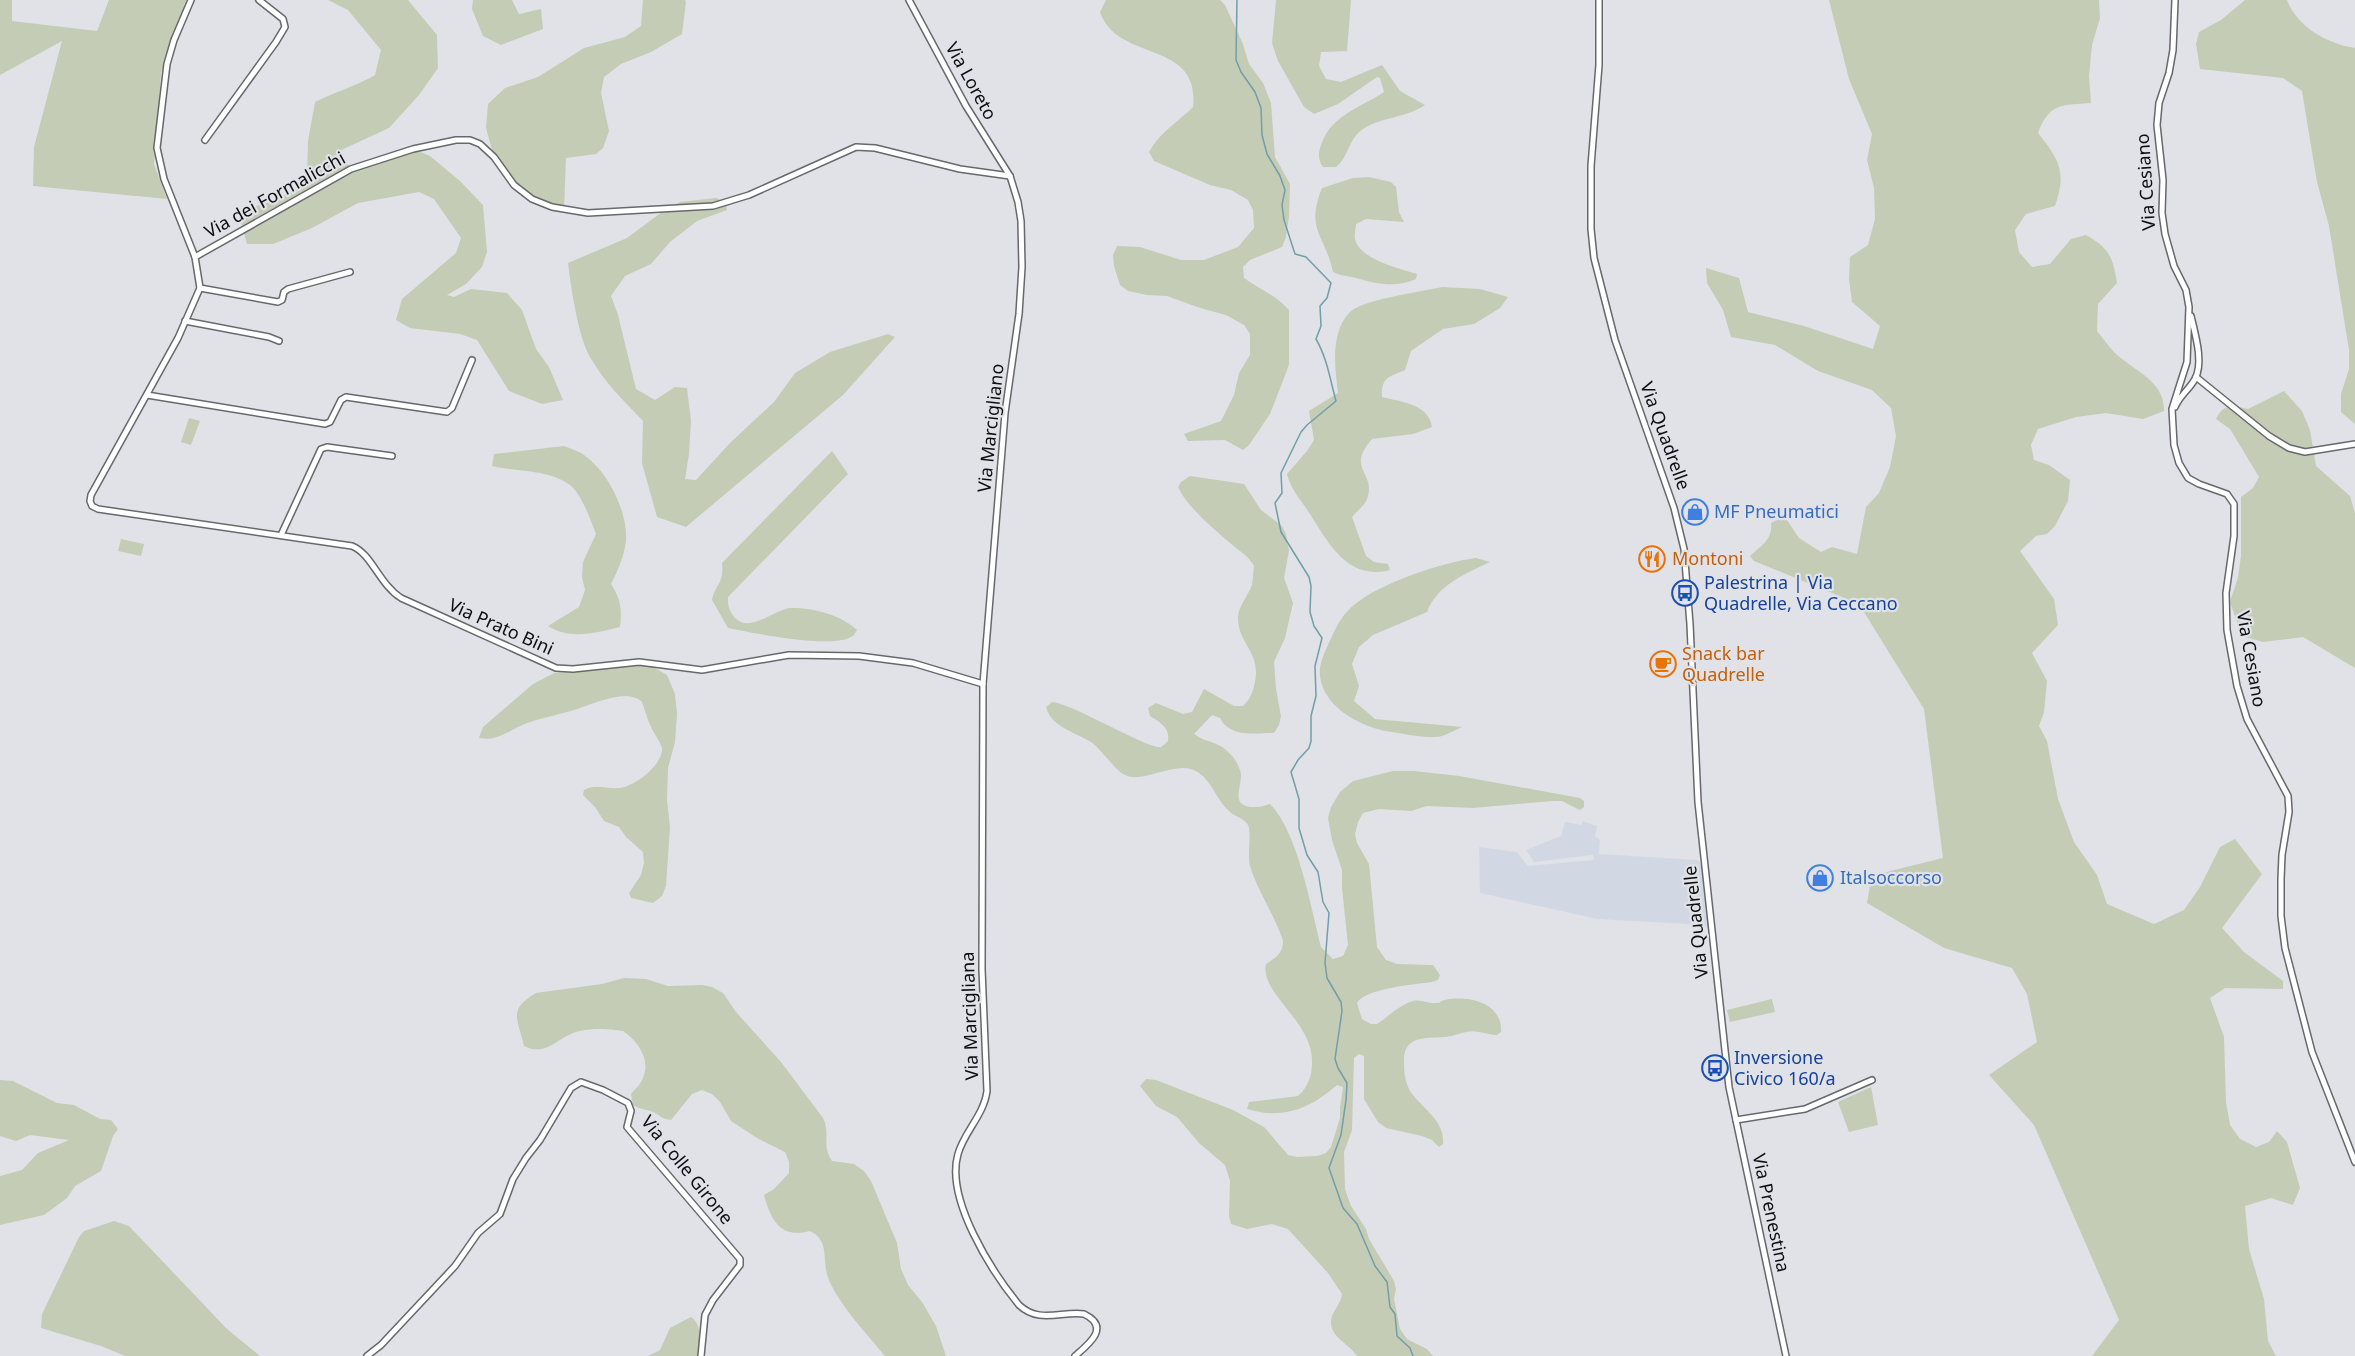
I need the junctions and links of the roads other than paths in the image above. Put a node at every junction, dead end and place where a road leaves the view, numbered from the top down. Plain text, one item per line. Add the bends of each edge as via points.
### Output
1 (191, 0) edge
2 (259, 0) edge
3 (909, 0) edge
4 (1599, 0) edge
5 (2175, 0) edge
6 (205, 140) dead end
7 (1010, 176) junction
8 (195, 257) junction
9 (350, 272) dead end
10 (200, 288) junction
11 (2188, 300) junction
12 (185, 321) junction
13 (279, 341) dead end
14 (472, 360) dead end
15 (2196, 377) junction
16 (147, 395) junction
17 (2172, 418) junction
18 (2355, 444) edge
19 (392, 456) dead end
20 (281, 535) junction
21 (983, 684) junction
22 (1728, 1076) joint
23 (1872, 1080) dead end
24 (1736, 1120) junction
25 (2355, 1162) edge
26 (367, 1356) edge
27 (701, 1356) edge
28 (1076, 1356) edge
29 (1786, 1356) edge

1 - 8 street via 167,64 157,142 159,165
2 - 6 street via 282,17 284,28
3 - 7 street, Via Loreto via 966,106
4 - 22 street, Via Quadrelle via 1599,65 1591,166 1594,258 1615,340 1674,508 1684,549 1699,807
5 - 11 street, Via Cesiano via 2173,50 2157,130 2165,234
7 - 8 street, Via dei Formalicchi via 859,147 720,204 588,213 532,199 514,185 480,144 459,140 413,149 351,169
7 - 21 street, Via Marcigliano via 1020,212 1021,288 1005,413
8 - 10 street
9 - 10 street via 286,289 278,302
10 - 12 street, Via Prato Bini
11 - 15 street via 2197,349
11 - 17 street, Via Cesiano via 2188,359
12 - 13 street
12 - 16 street, Via Prato Bini
14 - 16 street via 447,412 346,397 325,424
15 - 17 street via 2179,398
15 - 18 street via 2289,448 2302,452
16 - 20 street, Via Prato Bini via 91,495 92,506
17 - 25 street, Via Cesiano via 2175,452 2184,474 2226,494 2234,504 2226,593 2227,630 2246,717 2288,798 2281,865 2284,948 2312,1052
19 - 20 street via 321,449
20 - 21 street, Via Prato Bini via 358,549 398,596 556,668 639,662 708,669 785,655 859,656 913,663
21 - 28 street, Via Marcigliana via 982,969 987,1091 956,1165 964,1211 976,1242 1021,1307 1041,1316 1084,1314 1096,1323 1095,1336
22 - 24 street, Via Prenestina
23 - 24 street via 1805,1108
24 - 29 street, Via Prenestina
26 - 27 street, Via Colle Girone via 455,1266 478,1233 500,1214 513,1179 571,1088 581,1082 628,1103 631,1111 627,1126 740,1259 740,1266 705,1315

